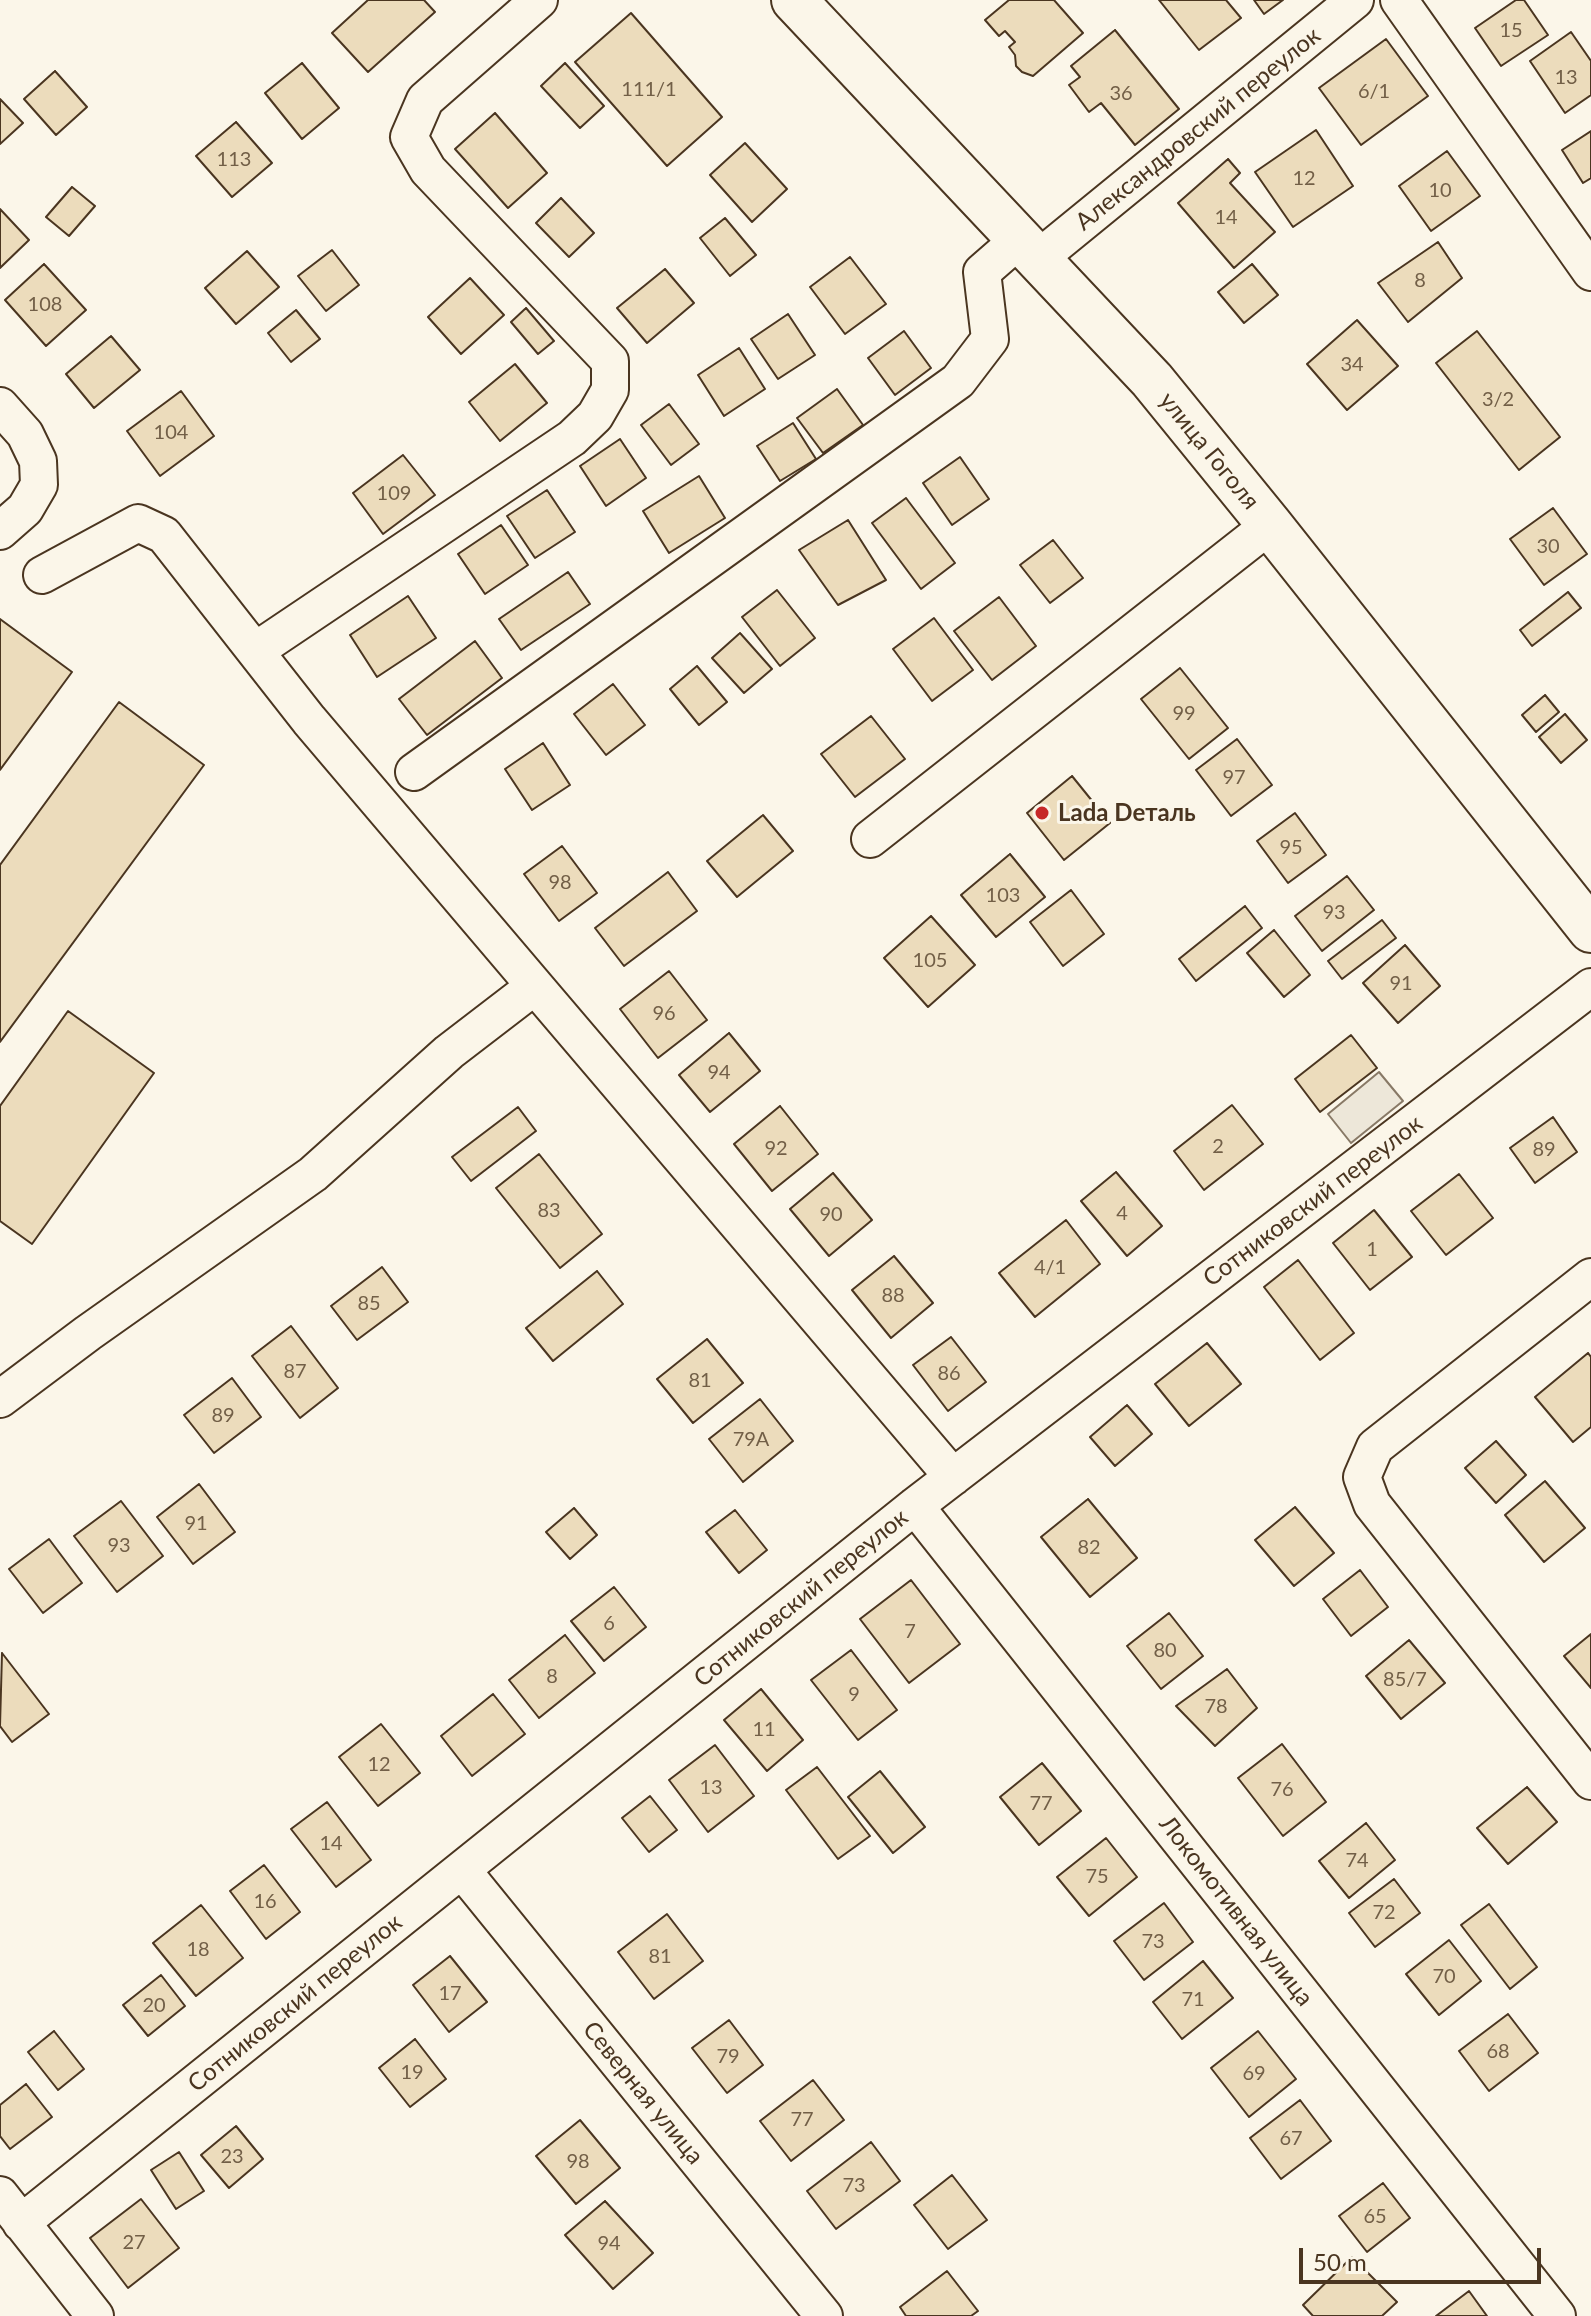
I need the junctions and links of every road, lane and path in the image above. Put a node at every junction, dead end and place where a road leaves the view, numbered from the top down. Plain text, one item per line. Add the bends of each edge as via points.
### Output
1 (539, 0) edge
2 (794, 0) edge
3 (1355, 0) edge
4 (1399, 0) edge
5 (1030, 248) junction
6 (1591, 272) edge
7 (0, 406) edge
8 (1270, 525) junction
9 (0, 531) edge
10 (42, 575) dead end
11 (255, 651) junction
12 (414, 772) dead end
13 (870, 839) dead end
14 (1591, 930) edge
15 (535, 986) junction
16 (1591, 987) edge
17 (1591, 1277) edge
18 (0, 1399) edge
19 (953, 1477) junction
20 (915, 1506) junction
21 (1591, 1781) edge
22 (462, 1870) junction
23 (6, 2204) edge
24 (95, 2316) edge
25 (824, 2316) edge
26 (1557, 2316) edge

1 - 11 street via 425,100 409,137 428,170 610,361 610,390 595,416 572,438
2 - 5 main road, улица Гоголя
3 - 5 street, Александровский переулок
4 - 6 street
5 - 8 main road, улица Гоголя via 1152,380
5 - 12 street, Александровский переулок via 982,272 990,339 958,381
7 - 9 street via 25,434 38,461 39,485 25,509
8 - 13 street
8 - 14 main road, улица Гоголя
10 - 11 street via 138,523 164,535
11 - 15 street
15 - 18 street via 449,1052 313,1174
15 - 19 street
16 - 19 street, Сотниковский переулок
17 - 21 street via 1375,1447 1362,1477 1372,1504
19 - 20 street, Сотниковский переулок
20 - 22 street, Сотниковский переулок
20 - 26 street, Локомотивная улица
22 - 23 street, Сотниковский переулок
22 - 25 street, Северная улица
23 - 24 street

